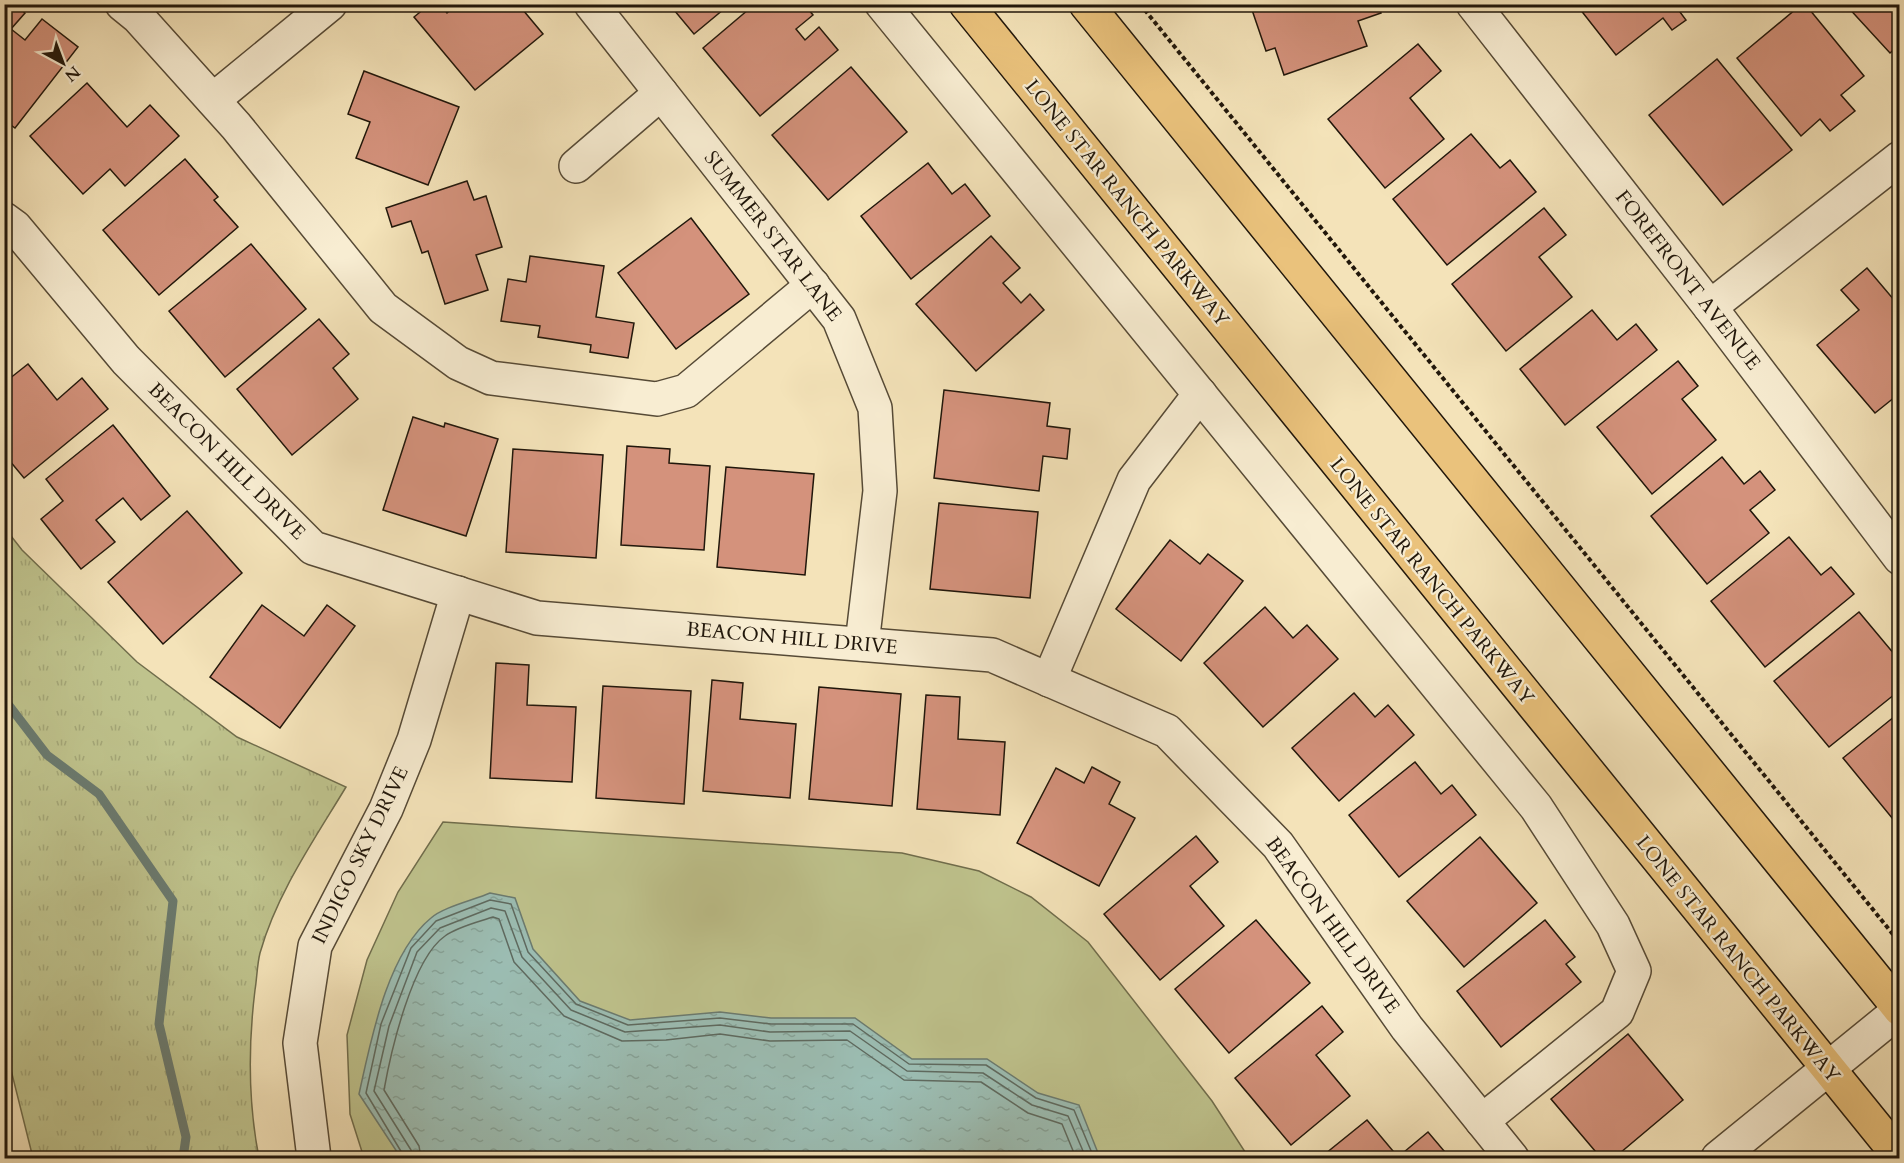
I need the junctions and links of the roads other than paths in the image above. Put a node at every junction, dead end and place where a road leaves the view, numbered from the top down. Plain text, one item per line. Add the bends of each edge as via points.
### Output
1 (122, 4) edge
2 (330, 4) edge
3 (591, 4) edge
4 (882, 4) edge
5 (966, 4) edge
6 (1086, 4) edge
7 (1473, 4) edge
8 (661, 93) junction
9 (213, 100) junction
10 (1899, 158) edge
11 (576, 166) dead end
12 (4, 219) edge
13 (813, 285) junction
14 (1710, 307) junction
15 (1200, 394) junction
16 (1899, 558) edge
17 (458, 593) junction
18 (862, 644) junction
19 (1049, 680) junction
20 (1899, 1010) edge
21 (1827, 1069) junction
22 (1482, 1121) junction
23 (1899, 1157) edge
24 (314, 1158) edge
25 (1512, 1158) edge
26 (1718, 1158) edge

1 - 9 street
2 - 9 street
3 - 8 street, SUMMER STAR LANE
4 - 15 street
5 - 21 main road, LONE STAR RANCH PARKWAY
6 - 20 main road
7 - 14 street, FOREFRONT AVENUE
8 - 11 street
8 - 13 street, SUMMER STAR LANE
9 - 13 street via 383,308 458,363 491,378 657,399 686,391
10 - 14 street
12 - 17 street, BEACON HILL DRIVE via 15,227 126,360 313,548
13 - 18 street, SUMMER STAR LANE via 839,319 874,408 880,491
14 - 16 street, FOREFRONT AVENUE
15 - 19 street via 1134,480
15 - 22 street via 1536,807 1613,925 1634,971 1617,1012
17 - 18 street, BEACON HILL DRIVE via 537,618
17 - 24 street, INDIGO SKY DRIVE via 414,740 390,799 315,946 300,1043
18 - 19 street, BEACON HILL DRIVE via 992,655
19 - 22 street, BEACON HILL DRIVE via 1167,731 1278,845 1407,1028
20 - 21 street
21 - 23 main road, LONE STAR RANCH PARKWAY
21 - 26 street
22 - 25 street, BEACON HILL DRIVE

